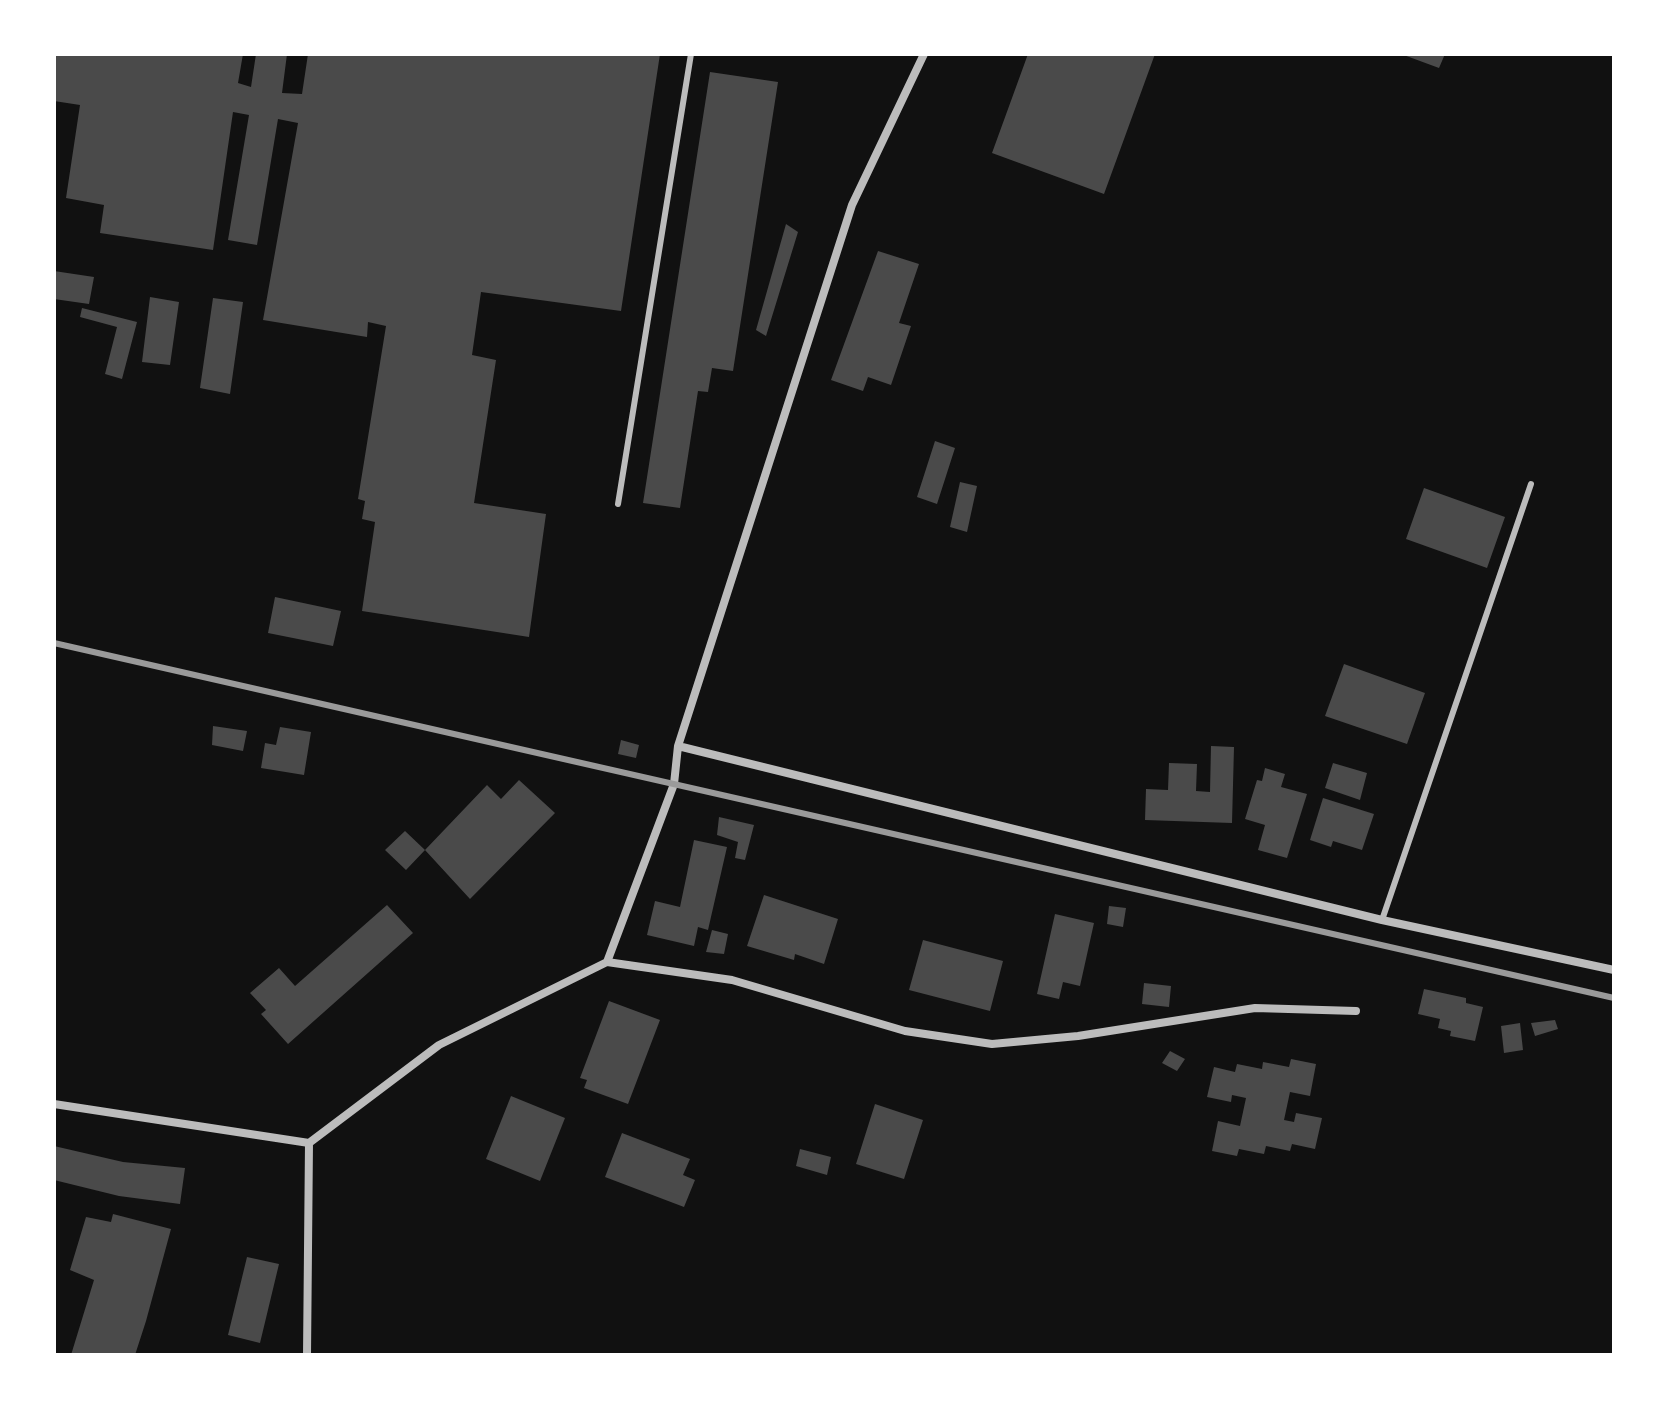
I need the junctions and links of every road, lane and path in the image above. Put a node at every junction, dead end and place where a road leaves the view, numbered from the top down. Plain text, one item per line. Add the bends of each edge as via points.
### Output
1 (691, 54) edge
2 (924, 54) edge
3 (1531, 484) dead end
4 (618, 504) dead end
5 (678, 746) junction
6 (1382, 920) junction
7 (607, 962) junction
8 (1614, 970) edge
9 (1356, 1011) dead end
10 (54, 1104) edge
11 (309, 1143) junction
12 (307, 1355) edge

1 - 4 lane
2 - 5 street via 852,205
3 - 6 lane
5 - 6 street
5 - 7 street via 674,784
6 - 8 street
7 - 9 street via 732,980 905,1031 992,1044 1255,1008
7 - 11 street via 439,1045
10 - 11 street
11 - 12 street

